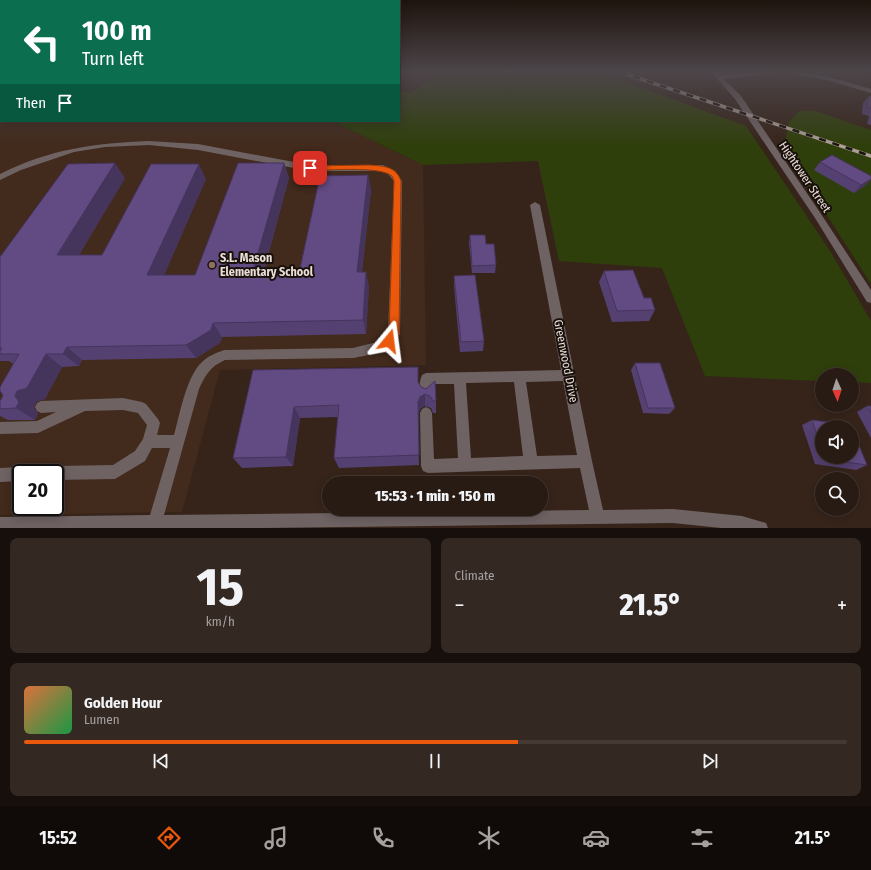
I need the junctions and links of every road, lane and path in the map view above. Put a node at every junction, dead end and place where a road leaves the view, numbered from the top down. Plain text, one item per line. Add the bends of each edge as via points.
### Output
1 (737, 97) edge
2 (0, 177) edge
3 (535, 205) dead end
4 (871, 299) edge
5 (568, 375) junction
6 (519, 377) junction
7 (460, 379) junction
8 (426, 393) edge
9 (85, 405) junction
10 (42, 407) dead end
11 (426, 413) dead end
12 (0, 428) edge
13 (178, 441) junction
14 (149, 442) junction
15 (585, 461) junction
16 (531, 463) junction
17 (465, 465) junction
18 (64, 473) edge
19 (12, 474) edge
20 (0, 475) edge
21 (598, 517) junction
22 (155, 522) junction
23 (442, 523) edge
24 (0, 524) edge
25 (761, 528) edge

1 - 4 street, Hightower Street
2 - 13 street via 18,168 73,150 105,144 149,143 198,147 310,168 383,168 395,175 398,181 394,334 389,341 374,349 354,353 224,355 213,359 201,370
3 - 5 street, Greenwood Drive
5 - 6 street
5 - 15 street, Greenwood Drive
6 - 7 street
6 - 16 street
7 - 8 street via 426,379
7 - 17 street
9 - 10 street
9 - 12 street via 38,427
9 - 14 street via 123,404 142,408 154,423
11 - 17 street via 428,466
13 - 14 street
13 - 22 street
14 - 18 street via 140,456 115,472
15 - 16 street
15 - 21 street, Greenwood Drive
16 - 17 street
19 - 20 street
21 - 23 street
21 - 25 street via 673,516 742,523
22 - 23 street
22 - 24 street

